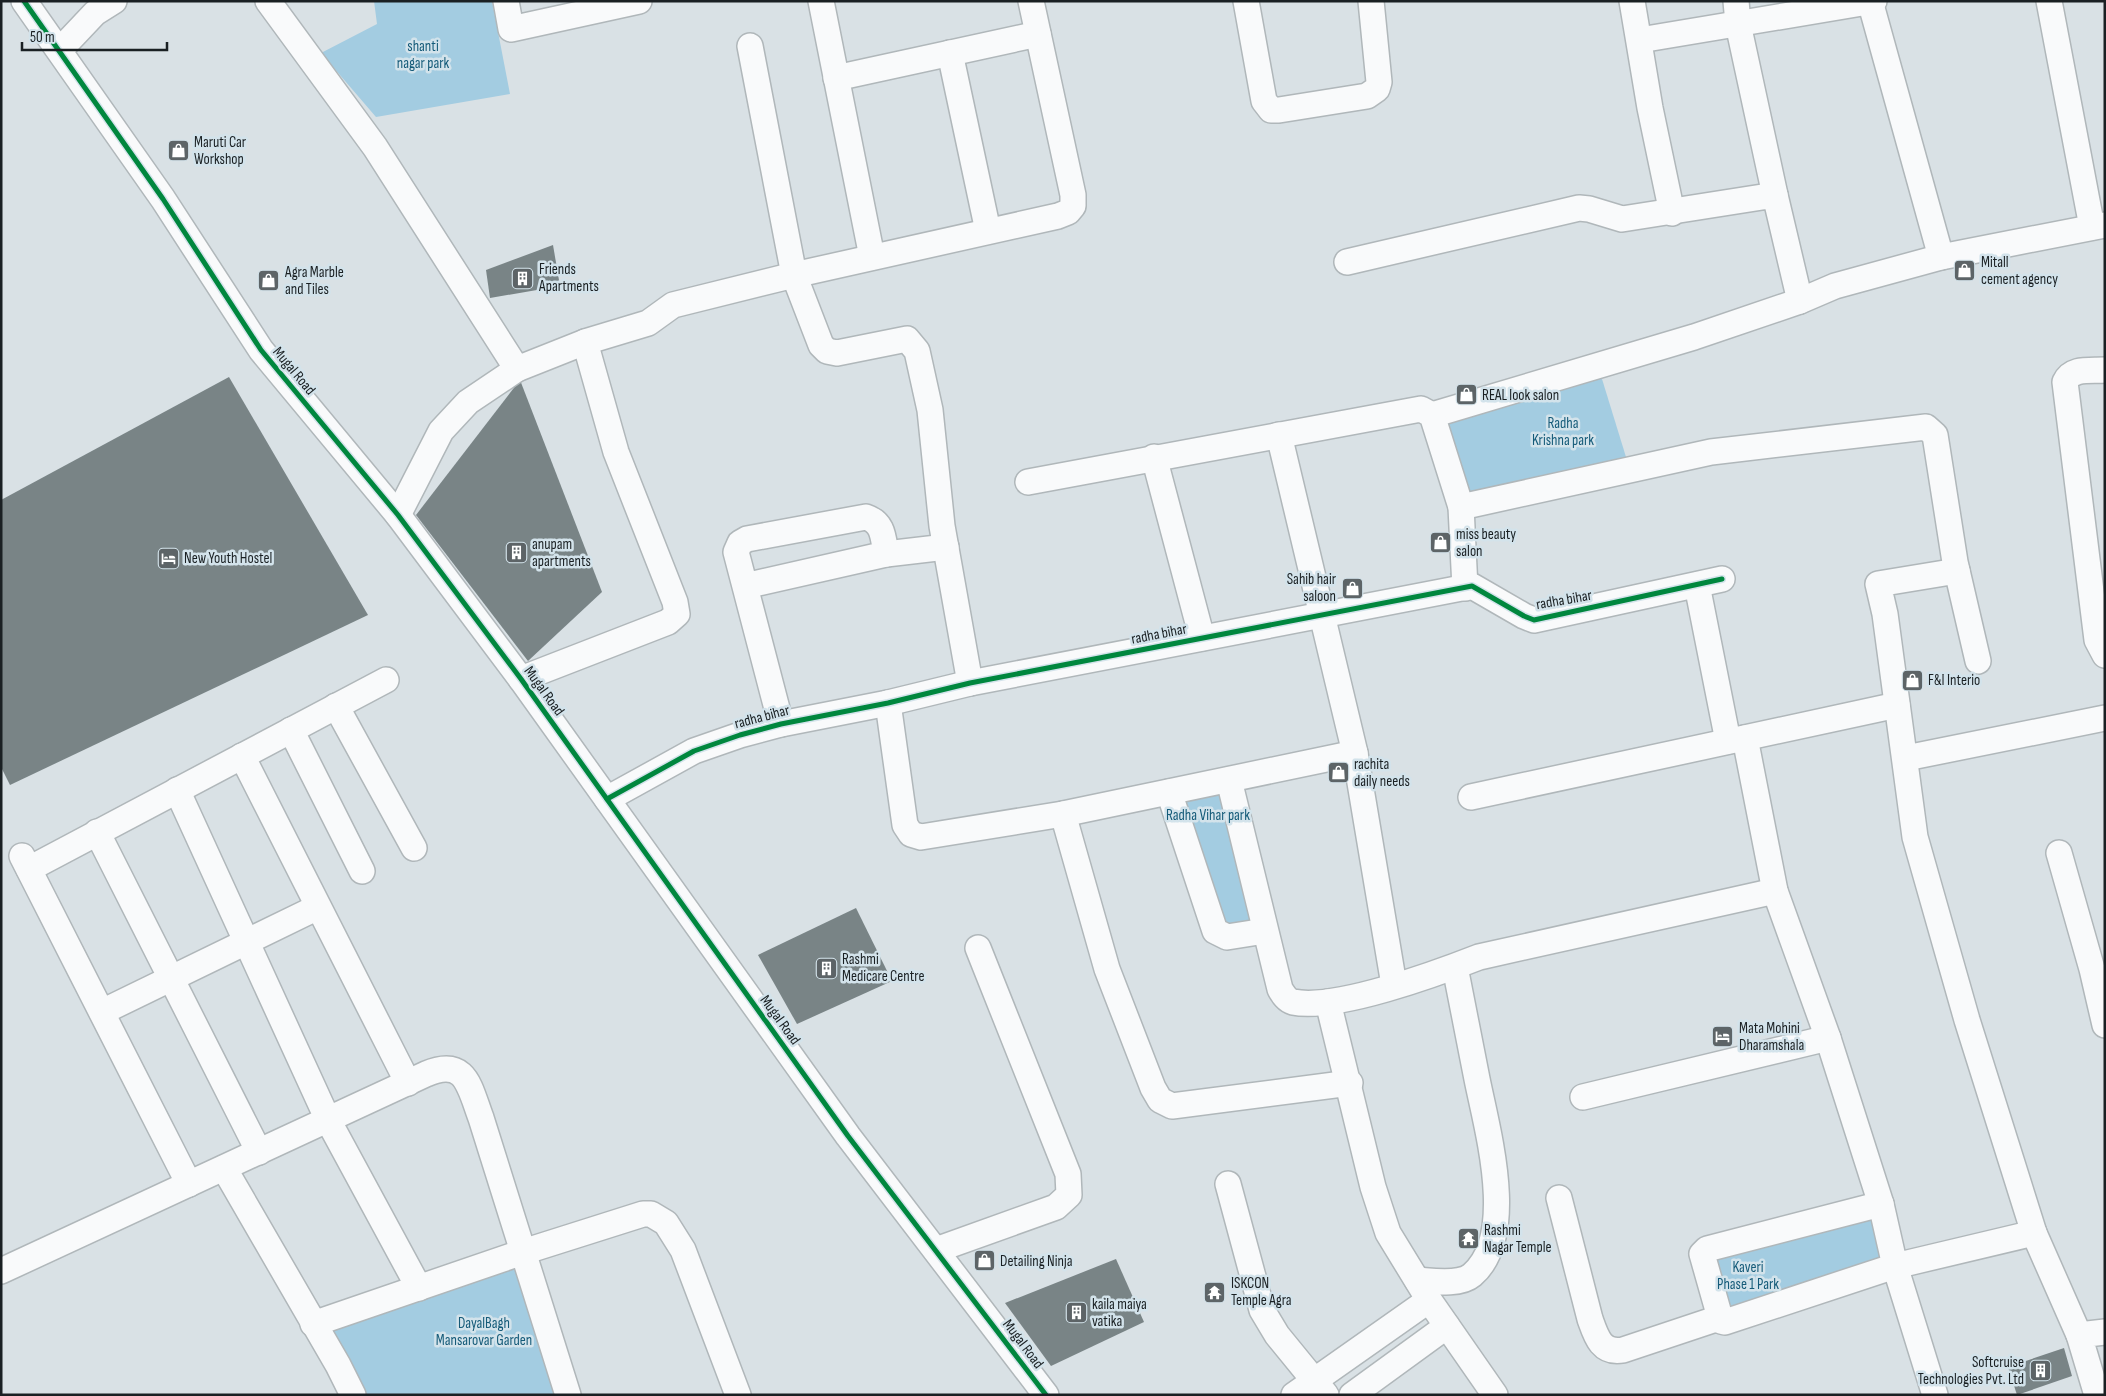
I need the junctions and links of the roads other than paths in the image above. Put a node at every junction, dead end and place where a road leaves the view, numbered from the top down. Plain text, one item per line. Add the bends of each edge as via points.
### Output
1 (24, 1) edge
2 (268, 1) edge
3 (506, 1) edge
4 (639, 1) edge
5 (821, 1) edge
6 (1031, 1) edge
7 (1246, 1) edge
8 (1371, 1) edge
9 (1632, 1) edge
10 (2049, 1) edge
11 (1871, 2) edge
12 (100, 5) edge
13 (1737, 12) edge
14 (1038, 34) junction
15 (1640, 40) junction
16 (750, 46) dead end
17 (60, 50) junction
18 (950, 53) junction
19 (836, 78) junction
20 (1775, 195) junction
21 (1672, 213) junction
22 (2098, 226) edge
23 (988, 231) junction
24 (872, 257) junction
25 (1941, 257) junction
26 (1348, 262) dead end
27 (794, 275) junction
28 (1800, 301) junction
29 (585, 342) junction
30 (517, 369) junction
31 (2105, 370) edge
32 (1432, 415) junction
33 (1279, 435) junction
34 (1154, 457) junction
35 (1028, 482) dead end
36 (1461, 507) junction
37 (398, 516) junction
38 (946, 547) junction
39 (886, 554) junction
40 (1958, 571) junction
41 (1722, 579) dead end
42 (1696, 585) junction
43 (745, 586) junction
44 (1465, 588) junction
45 (1321, 615) junction
46 (1202, 638) junction
47 (2105, 655) edge
48 (1978, 661) dead end
49 (386, 680) dead end
50 (521, 680) junction
51 (970, 683) junction
52 (888, 703) junction
53 (1897, 705) junction
54 (336, 706) junction
55 (2105, 718) edge
56 (781, 724) junction
57 (291, 730) junction
58 (1737, 740) junction
59 (1355, 753) junction
60 (242, 756) junction
61 (1906, 758) junction
62 (1229, 780) junction
63 (177, 790) junction
64 (1170, 792) junction
65 (1472, 797) dead end
66 (607, 799) junction
67 (1063, 814) junction
68 (97, 832) junction
69 (414, 848) dead end
70 (2059, 853) dead end
71 (362, 871) dead end
72 (1775, 891) junction
73 (318, 907) junction
74 (1265, 931) junction
75 (245, 942) junction
76 (978, 948) dead end
77 (1455, 967) junction
78 (171, 978) junction
79 (1394, 985) junction
80 (1328, 1002) junction
81 (102, 1012) junction
82 (2105, 1025) edge
83 (1828, 1038) junction
84 (408, 1083) junction
85 (1350, 1083) junction
86 (1583, 1097) dead end
87 (328, 1120) junction
88 (259, 1152) junction
89 (224, 1168) junction
90 (189, 1184) junction
91 (1228, 1184) dead end
92 (1559, 1198) dead end
93 (1881, 1204) junction
94 (2034, 1233) junction
95 (936, 1250) junction
96 (523, 1252) junction
97 (1895, 1266) junction
98 (1, 1271) edge
99 (419, 1288) junction
100 (1423, 1290) junction
101 (1720, 1318) junction
102 (313, 1324) junction
103 (1447, 1326) junction
104 (2105, 1332) edge
105 (2079, 1335) junction
106 (1320, 1388) edge
107 (1928, 1392) edge
108 (353, 1395) edge
109 (568, 1395) edge
110 (738, 1395) edge
111 (1046, 1395) edge
112 (1294, 1395) edge
113 (1352, 1395) edge
114 (1495, 1395) edge
115 (2097, 1395) edge

1 - 17 street, Mugal Road
2 - 30 street via 375,147
3 - 4 street via 511,29
5 - 19 street
6 - 14 street
7 - 8 street via 1264,101 1271,110 1367,96 1378,89
9 - 15 street
10 - 22 street
11 - 13 street
11 - 25 street
12 - 17 street
13 - 15 street
13 - 20 street
14 - 18 street
14 - 23 street via 1073,206 1058,216
15 - 21 street via 1650,108
16 - 27 street
17 - 37 street, Mugal Road via 163,199 261,350
18 - 19 street
18 - 23 street
19 - 24 street
20 - 21 street
20 - 28 street
21 - 26 street via 1622,219 1579,208
22 - 25 street
23 - 24 street
24 - 27 street
25 - 28 street via 1835,286
27 - 29 street via 673,305 648,323
27 - 38 street via 813,328 827,351 837,353 907,339 917,351 930,410
28 - 32 street via 1694,337
29 - 30 street
29 - 50 street via 616,452 677,614 668,622
30 - 37 street via 468,402 441,432
31 - 47 street via 2075,371 2065,382 2097,640
32 - 33 street via 1421,409
32 - 36 street
33 - 34 street
33 - 45 street
34 - 35 street
34 - 46 street
36 - 40 street via 1711,452 1926,426 1935,435
36 - 44 street
37 - 50 street, Mugal Road
38 - 39 street
38 - 51 street
39 - 43 street
39 - 43 street via 882,528 875,520 866,518 748,539 740,543 736,552
40 - 48 street
40 - 53 street via 1878,584
41 - 42 street, radha bihar
42 - 44 street, radha bihar via 1534,620 1481,590 1472,586
42 - 58 street
43 - 56 street
44 - 45 street, radha bihar
45 - 46 street, radha bihar
45 - 59 street
46 - 51 street, radha bihar
49 - 54 street
50 - 66 street, Mugal Road
51 - 52 street, radha bihar
52 - 56 street, radha bihar
52 - 67 street via 904,825 911,834 921,837
53 - 58 street
53 - 61 street
54 - 57 street
54 - 69 street
55 - 61 street
56 - 66 street, radha bihar via 694,751
57 - 60 street
57 - 71 street
58 - 65 street
58 - 72 street
59 - 62 street
59 - 79 street
60 - 63 street
60 - 73 street
61 - 94 street via 1915,837 1967,1020
62 - 64 street
62 - 74 street
63 - 68 street
63 - 75 street
64 - 67 street
64 - 74 street via 1215,931 1227,937
66 - 95 street, Mugal Road via 848,1136
67 - 85 street via 1107,969 1160,1100 1172,1106
68 - 78 street
68 - 81 street via 25,863
70 - 82 street
72 - 77 street via 1479,957
72 - 83 street
73 - 75 street
73 - 84 street
74 - 80 street via 1283,994 1293,1002
75 - 78 street
75 - 87 street
76 - 95 street via 1068,1174 1070,1195 1056,1208
77 - 79 street
77 - 100 street via 1494,1168 1496,1219 1489,1253 1472,1275
78 - 81 street
78 - 88 street
79 - 80 street
80 - 85 street
81 - 90 street
83 - 86 street
83 - 93 street
84 - 87 street
84 - 96 street via 441,1068 451,1068 461,1075 471,1090 481,1118
85 - 100 street via 1380,1213 1388,1233
87 - 88 street
87 - 99 street
88 - 89 street
89 - 90 street
89 - 102 street
90 - 98 street
91 - 106 street via 1262,1310
92 - 101 street via 1590,1319 1605,1348 1623,1350
93 - 97 street
93 - 101 street via 1707,1249 1702,1254
94 - 97 street
94 - 105 street
95 - 111 street, Mugal Road
96 - 99 street
96 - 109 street
96 - 110 street via 643,1214 658,1218 674,1233 683,1250
97 - 101 street via 1725,1322
97 - 107 street
99 - 102 street
100 - 103 street
100 - 106 street
102 - 108 street
103 - 113 street
103 - 114 street
104 - 105 street
105 - 115 street
106 - 112 street

